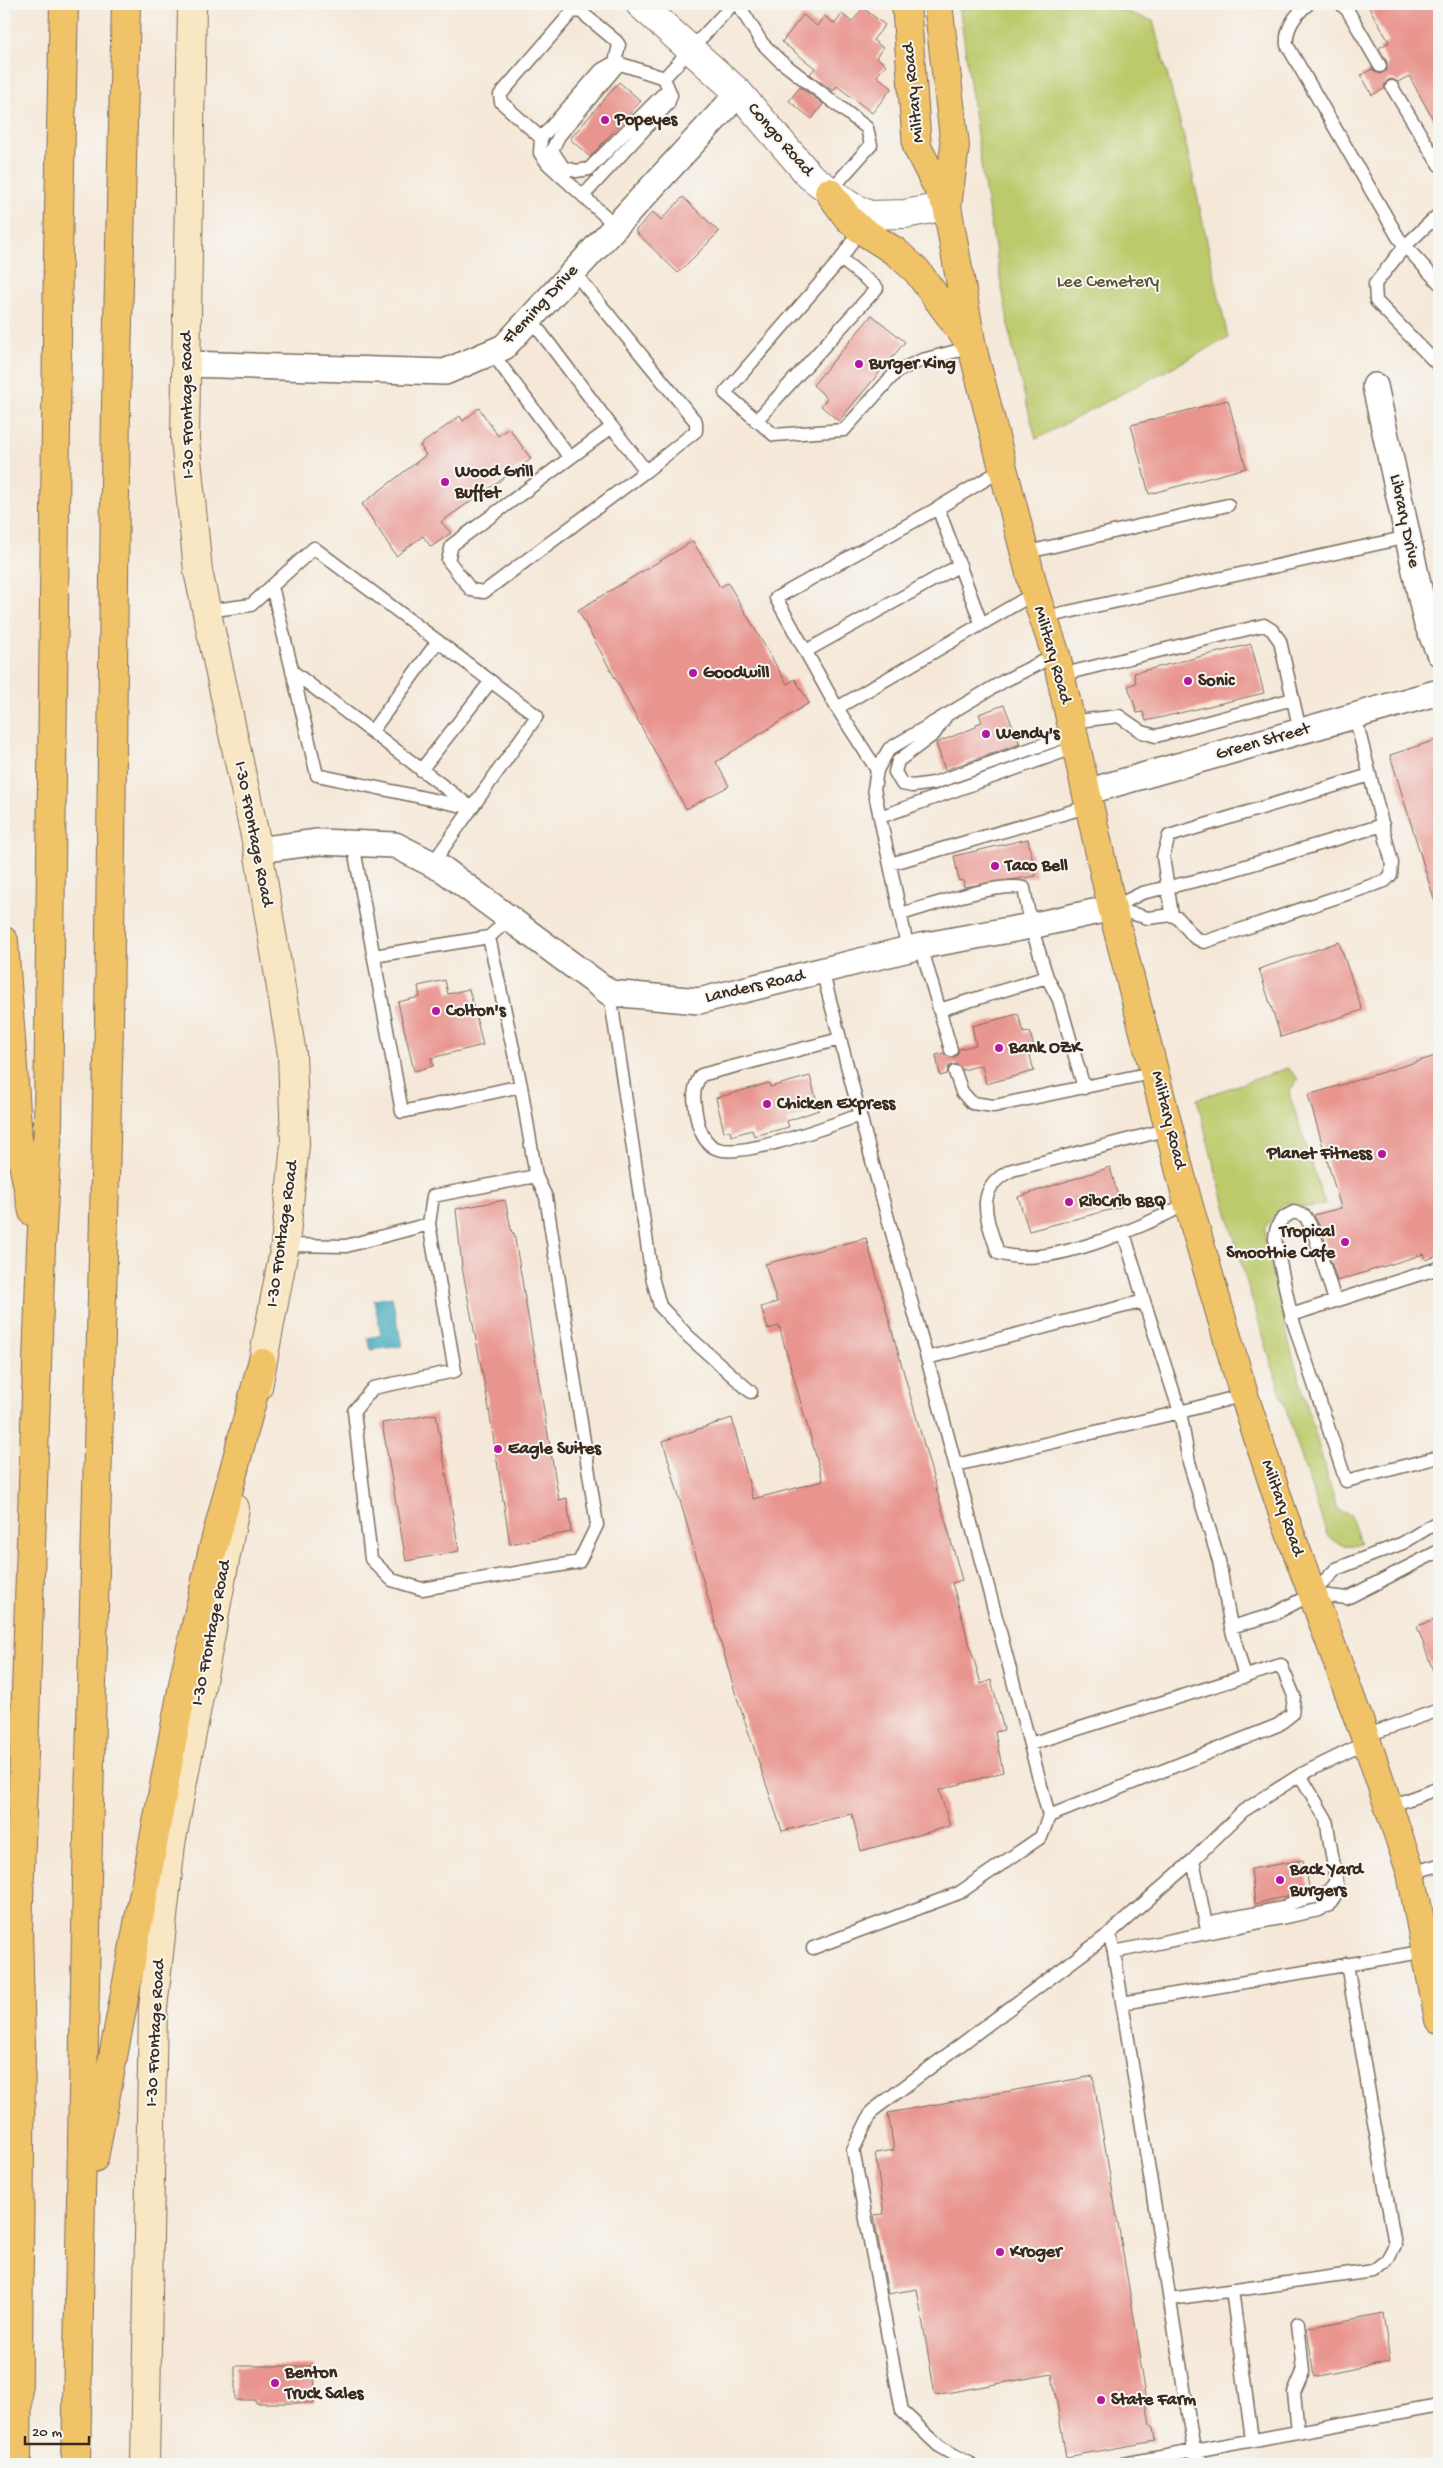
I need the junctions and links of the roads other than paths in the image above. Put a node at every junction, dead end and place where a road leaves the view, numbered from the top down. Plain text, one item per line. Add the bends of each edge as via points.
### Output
1 (64, 4) edge
2 (126, 4) edge
3 (192, 4) edge
4 (640, 4) edge
5 (733, 4) edge
6 (738, 4) edge
7 (906, 4) edge
8 (938, 4) edge
9 (1308, 4) edge
10 (1341, 4) edge
11 (690, 49) junction
12 (618, 63) junction
13 (1380, 66) dead end
14 (666, 83) junction
15 (1392, 87) dead end
16 (739, 93) junction
17 (541, 138) junction
18 (1439, 165) edge
19 (829, 192) junction
20 (583, 196) junction
21 (947, 206) junction
22 (1439, 214) edge
23 (864, 222) junction
24 (616, 225) junction
25 (1405, 246) junction
26 (841, 259) junction
27 (573, 271) junction
28 (1439, 283) edge
29 (530, 318) junction
30 (972, 347) junction
31 (492, 352) junction
32 (186, 364) junction
33 (1439, 366) edge
34 (1375, 386) dead end
35 (756, 421) junction
36 (612, 428) junction
37 (570, 458) junction
38 (1003, 468) junction
39 (646, 471) junction
40 (1228, 505) dead end
41 (938, 508) junction
42 (1408, 537) junction
43 (1024, 553) junction
44 (960, 565) junction
45 (272, 586) junction
46 (1038, 606) junction
47 (207, 611) junction
48 (981, 623) junction
49 (438, 641) junction
50 (1437, 642) edge
51 (806, 651) junction
52 (1058, 665) junction
53 (292, 671) junction
54 (491, 681) junction
55 (1439, 692) edge
56 (1293, 699) junction
57 (838, 708) junction
58 (948, 714) junction
59 (1355, 716) junction
60 (372, 731) junction
61 (1300, 731) junction
62 (1073, 734) junction
63 (421, 770) junction
64 (877, 770) junction
65 (1370, 775) junction
66 (1088, 799) junction
67 (472, 808) junction
68 (880, 817) junction
69 (1383, 825) junction
70 (353, 843) junction
71 (258, 850) junction
72 (432, 864) junction
73 (890, 864) junction
74 (1168, 887) junction
75 (1112, 908) junction
76 (901, 914) junction
77 (1172, 915) junction
78 (508, 920) junction
79 (1032, 926) junction
80 (489, 937) junction
81 (4, 940) edge
82 (915, 948) junction
83 (374, 956) junction
84 (822, 970) junction
85 (1047, 977) junction
86 (610, 993) junction
87 (939, 1010) junction
88 (840, 1039) junction
89 (950, 1050) dead end
90 (955, 1072) dead end
91 (1156, 1072) junction
92 (521, 1086) junction
93 (1084, 1088) junction
94 (860, 1115) junction
95 (1169, 1129) junction
96 (536, 1176) junction
97 (1188, 1203) junction
98 (429, 1224) junction
99 (1124, 1233) junction
100 (284, 1245) junction
101 (40, 1246) junction
102 (1439, 1268) edge
103 (1144, 1301) junction
104 (1335, 1301) junction
105 (1291, 1315) junction
106 (927, 1358) junction
107 (262, 1363) junction
108 (751, 1392) dead end
109 (1244, 1395) junction
110 (1180, 1412) junction
111 (1439, 1457) edge
112 (956, 1466) junction
113 (1439, 1521) edge
114 (1439, 1552) edge
115 (1312, 1594) junction
116 (1231, 1627) junction
117 (1245, 1677) junction
118 (1439, 1710) edge
119 (1366, 1739) junction
120 (1030, 1744) junction
121 (1300, 1775) junction
122 (1438, 1789) edge
123 (1388, 1807) junction
124 (1049, 1816) junction
125 (1193, 1860) junction
126 (1439, 1865) edge
127 (1411, 1873) junction
128 (1207, 1928) junction
129 (1109, 1934) junction
130 (813, 1948) dead end
131 (1427, 1951) junction
132 (1114, 1952) junction
133 (1347, 1964) junction
134 (1122, 2003) junction
135 (1439, 2020) edge
136 (80, 2235) junction
137 (1232, 2290) junction
138 (1170, 2299) junction
139 (1298, 2323) dead end
140 (1439, 2406) edge
141 (1298, 2432) junction
142 (1252, 2440) junction
143 (1194, 2451) junction
144 (17, 2464) edge
145 (76, 2464) edge
146 (145, 2464) edge
147 (970, 2464) edge
148 (1122, 2464) edge
149 (1202, 2464) edge

1 - 101 main road via 48,1125
2 - 136 main road via 116,402 109,1023
3 - 32 main road, I-30 Frontage Road
4 - 11 street, Congo Road
5 - 11 lane
6 - 19 lane via 762,43 779,60 867,128 871,145
7 - 21 main road, Military Road via 917,147
8 - 21 main road, Military Road via 955,146
9 - 25 lane via 1289,27 1288,45
10 - 13 lane
11 - 14 lane
11 - 16 street, Congo Road
12 - 14 lane
12 - 14 lane via 559,136 552,150 564,167 576,171 589,169
12 - 17 lane via 601,70
12 - 17 lane via 619,45 616,41 580,11 572,12 500,95 501,102
14 - 20 lane via 671,95 668,104
15 - 18 lane
16 - 19 street, Congo Road via 810,176
16 - 24 street, Fleming Drive
17 - 20 lane via 540,153
19 - 23 main road via 848,218
20 - 24 lane
21 - 23 street
21 - 30 main road, Military Road
22 - 25 lane
23 - 26 lane
23 - 30 main road via 917,271
24 - 27 street, Fleming Drive
25 - 28 lane
25 - 33 lane via 1377,280 1376,301
26 - 35 lane via 724,393
26 - 35 lane via 877,288
27 - 29 street, Fleming Drive
27 - 39 lane via 696,422 696,431
29 - 31 street, Fleming Drive via 504,347
29 - 36 lane
30 - 35 lane via 922,360 897,371 844,430 774,435
30 - 38 main road, Military Road
31 - 32 street, Fleming Drive via 445,372
31 - 37 lane
32 - 47 main road, I-30 Frontage Road via 185,439 198,570
34 - 42 street, Library Drive
36 - 37 lane
36 - 39 lane
37 - 39 lane via 452,545 448,560 471,590 484,592
38 - 41 lane
38 - 43 main road, Military Road
40 - 43 lane
41 - 44 lane
41 - 51 lane via 776,598
42 - 46 lane
42 - 50 street, Library Drive via 1426,621
43 - 46 main road, Military Road
44 - 48 lane
44 - 51 lane
45 - 47 lane via 251,605
45 - 49 lane via 314,548
45 - 53 lane
46 - 48 lane
46 - 52 main road, Military Road
47 - 71 main road, I-30 Frontage Road
48 - 57 lane
49 - 54 lane
49 - 60 lane
51 - 57 lane
52 - 56 lane via 1264,625 1280,641
52 - 58 lane
52 - 62 main road, Military Road
53 - 60 lane
53 - 67 lane via 317,774
54 - 63 lane
54 - 67 lane via 537,716
55 - 59 street, Green Street
56 - 61 lane
56 - 62 lane via 1156,736 1142,732 1119,716
57 - 64 lane
58 - 62 lane via 934,734 898,761 896,772 902,784 934,783
58 - 64 lane via 889,750
59 - 61 street, Green Street
59 - 65 lane
60 - 63 lane
61 - 66 street, Green Street
62 - 66 main road, Military Road
62 - 68 lane
63 - 67 lane
64 - 68 lane via 874,789
65 - 69 lane
65 - 74 lane via 1169,836 1163,857
66 - 73 lane
66 - 75 main road, Military Road
67 - 72 lane
68 - 73 lane
69 - 74 lane
69 - 77 lane via 1392,863 1391,875 1385,881 1204,942 1194,937
70 - 71 street via 318,842
70 - 72 street via 395,845
70 - 83 lane
71 - 100 main road, I-30 Frontage Road via 292,1054 295,1144
72 - 78 street
73 - 76 lane
74 - 75 lane via 1142,893
74 - 77 lane
75 - 77 lane via 1148,918
75 - 79 street, Landers Road
75 - 91 main road, Military Road
76 - 79 lane via 1014,886 1024,888
76 - 82 lane
78 - 80 lane
78 - 86 street
79 - 82 street, Landers Road
79 - 85 lane
80 - 83 lane
80 - 92 lane
81 - 101 main road via 18,1139
82 - 84 street, Landers Road
82 - 87 lane
83 - 92 lane via 402,1112
84 - 86 street, Landers Road via 698,1001
84 - 88 lane
85 - 87 lane
85 - 93 lane via 1060,1000
86 - 108 lane via 652,1277 660,1306 688,1336
87 - 89 lane
88 - 94 lane
88 - 94 lane via 701,1075 694,1086 693,1099 699,1128 712,1146 739,1151
90 - 93 lane via 962,1092 972,1104 994,1106
91 - 93 lane
91 - 95 main road, Military Road
92 - 96 lane
94 - 106 lane
95 - 97 main road, Military Road
95 - 99 lane via 1012,1170 1000,1176 985,1199 998,1253 1010,1257 1027,1258 1103,1241
96 - 98 lane via 433,1196
96 - 98 lane via 546,1197 597,1525 579,1562 422,1589 392,1580 370,1559 354,1411 373,1388 455,1371
97 - 99 lane
97 - 109 main road, Military Road
98 - 100 lane via 346,1246
99 - 103 lane
100 - 107 main road, I-30 Frontage Road
101 - 144 main road via 18,1931 21,2046
102 - 104 lane
103 - 106 lane
103 - 110 lane
104 - 105 lane
104 - 105 lane via 1313,1230 1305,1216 1294,1212 1283,1217 1276,1226 1275,1239
105 - 111 lane via 1346,1482
106 - 112 lane
107 - 136 main road via 212,1553 185,1674
107 - 146 main road, I-30 Frontage Road via 172,1844 153,2008
109 - 110 lane
109 - 115 main road, Military Road
110 - 112 lane
110 - 116 lane via 1189,1462 1219,1561
112 - 120 lane
113 - 115 lane via 1403,1543 1336,1569
114 - 115 lane via 1347,1598
115 - 116 lane via 1272,1615
115 - 119 main road, Military Road
116 - 117 lane
117 - 120 lane
117 - 124 lane via 1282,1666 1294,1696 1292,1714 1278,1725
118 - 119 lane
119 - 121 lane
119 - 123 main road, Military Road
120 - 124 lane
121 - 125 lane via 1243,1811
121 - 128 lane via 1326,1819 1338,1891 1328,1906
122 - 123 lane
123 - 127 main road, Military Road
124 - 130 lane via 1041,1837 959,1893
125 - 128 lane
125 - 129 lane
126 - 127 lane
127 - 131 main road, Military Road
128 - 132 lane
129 - 132 lane
129 - 147 lane via 872,2111 853,2150 902,2411 940,2447
131 - 133 lane
131 - 135 main road, Military Road
132 - 134 lane
133 - 134 lane
133 - 137 lane via 1395,2245 1387,2260 1373,2271
134 - 138 lane
136 - 145 main road
137 - 138 lane
137 - 142 lane
138 - 143 lane
139 - 141 lane via 1303,2372 1294,2393
140 - 141 lane
141 - 142 lane
142 - 143 lane
143 - 148 lane
143 - 149 lane

